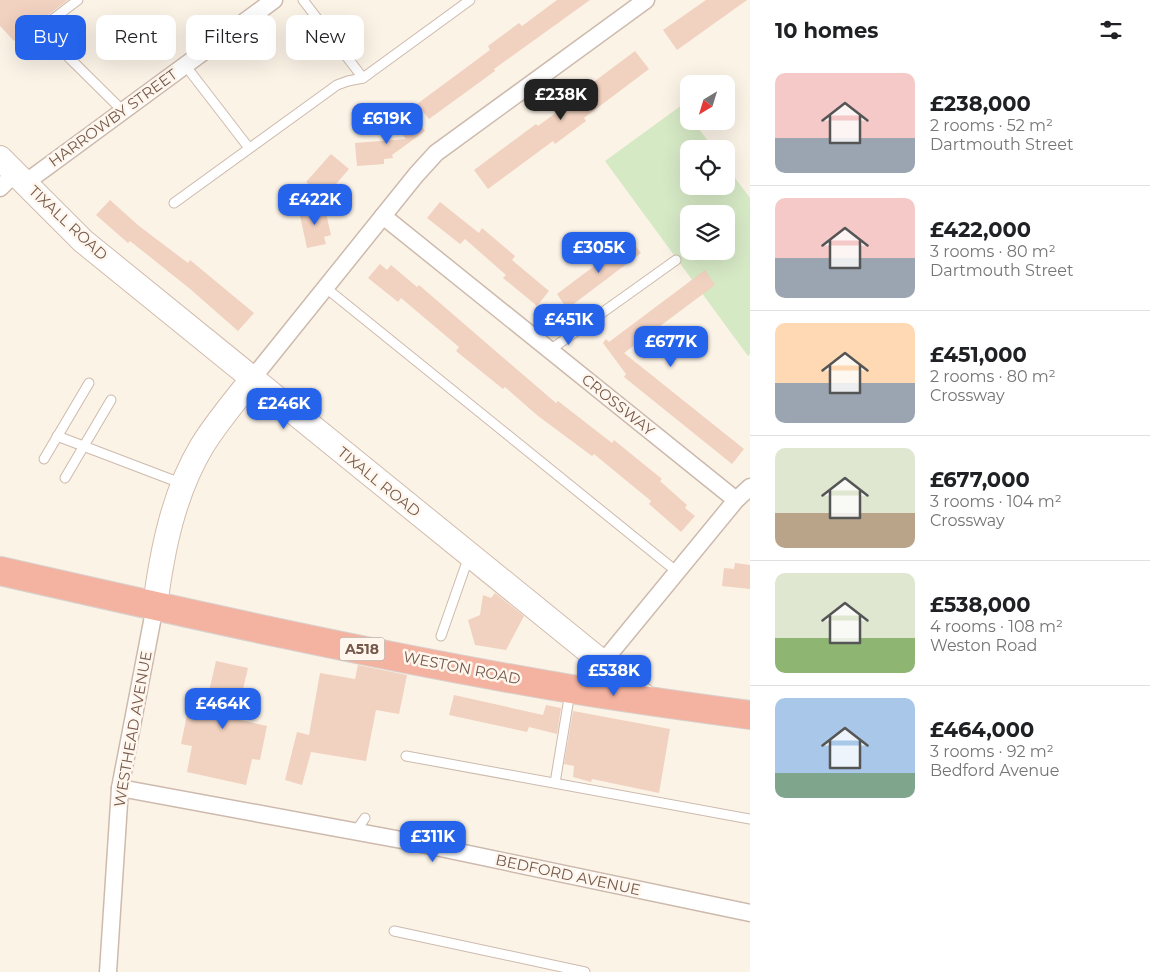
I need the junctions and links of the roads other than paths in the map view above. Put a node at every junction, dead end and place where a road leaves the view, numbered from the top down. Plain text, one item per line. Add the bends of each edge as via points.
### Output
1 (78, 0) edge
2 (274, 0) edge
3 (303, 0) edge
4 (470, 0) edge
5 (637, 3) edge
6 (186, 65) junction
7 (363, 78) junction
8 (123, 111) junction
9 (249, 148) junction
10 (10, 176) edge
11 (174, 203) dead end
12 (383, 216) junction
13 (676, 260) dead end
14 (326, 288) junction
15 (550, 350) junction
16 (252, 379) junction
17 (89, 383) dead end
18 (112, 400) dead end
19 (57, 436) junction
20 (84, 446) junction
21 (44, 459) dead end
22 (65, 478) dead end
23 (184, 484) junction
24 (750, 487) edge
25 (736, 500) junction
26 (469, 556) junction
27 (0, 570) edge
28 (676, 571) junction
29 (155, 606) junction
30 (442, 636) dead end
31 (603, 662) junction
32 (570, 689) junction
33 (650, 701) junction
34 (750, 716) edge
35 (406, 756) dead end
36 (555, 783) junction
37 (120, 788) junction
38 (365, 818) dead end
39 (750, 819) edge
40 (355, 832) junction
41 (750, 913) edge
42 (394, 931) dead end
43 (108, 972) edge
44 (585, 972) edge

1 - 8 lane via 40,29
2 - 6 street, HARROWBY STREET
3 - 7 lane
4 - 7 lane
5 - 12 street via 436,153
6 - 8 street, HARROWBY STREET
6 - 9 lane
7 - 9 lane via 338,86
8 - 10 street, HARROWBY STREET
9 - 11 lane
10 - 16 street, TIXALL ROAD via 83,241
12 - 14 street
12 - 15 street, CROSSWAY
13 - 15 lane
14 - 16 street
14 - 28 lane
15 - 25 street, CROSSWAY
16 - 23 street via 202,445
16 - 26 street, TIXALL ROAD
17 - 19 lane
18 - 20 lane
19 - 20 lane
19 - 21 lane
20 - 22 lane
20 - 23 lane
23 - 29 street via 161,561
24 - 25 street
25 - 28 street
26 - 30 lane
26 - 31 street, TIXALL ROAD
27 - 29 highway, WESTON ROAD / A518
28 - 31 street
29 - 32 highway, WESTON ROAD / A518
29 - 37 street, WESTHEAD AVENUE
31 - 33 street, TIXALL ROAD
32 - 33 highway, WESTON ROAD / A518
32 - 36 lane
33 - 34 highway, WESTON ROAD / A518
35 - 36 lane
36 - 39 lane
37 - 40 street, BEDFORD AVENUE
37 - 43 street, WESTHEAD AVENUE
38 - 40 lane
40 - 41 street, BEDFORD AVENUE
42 - 44 lane

